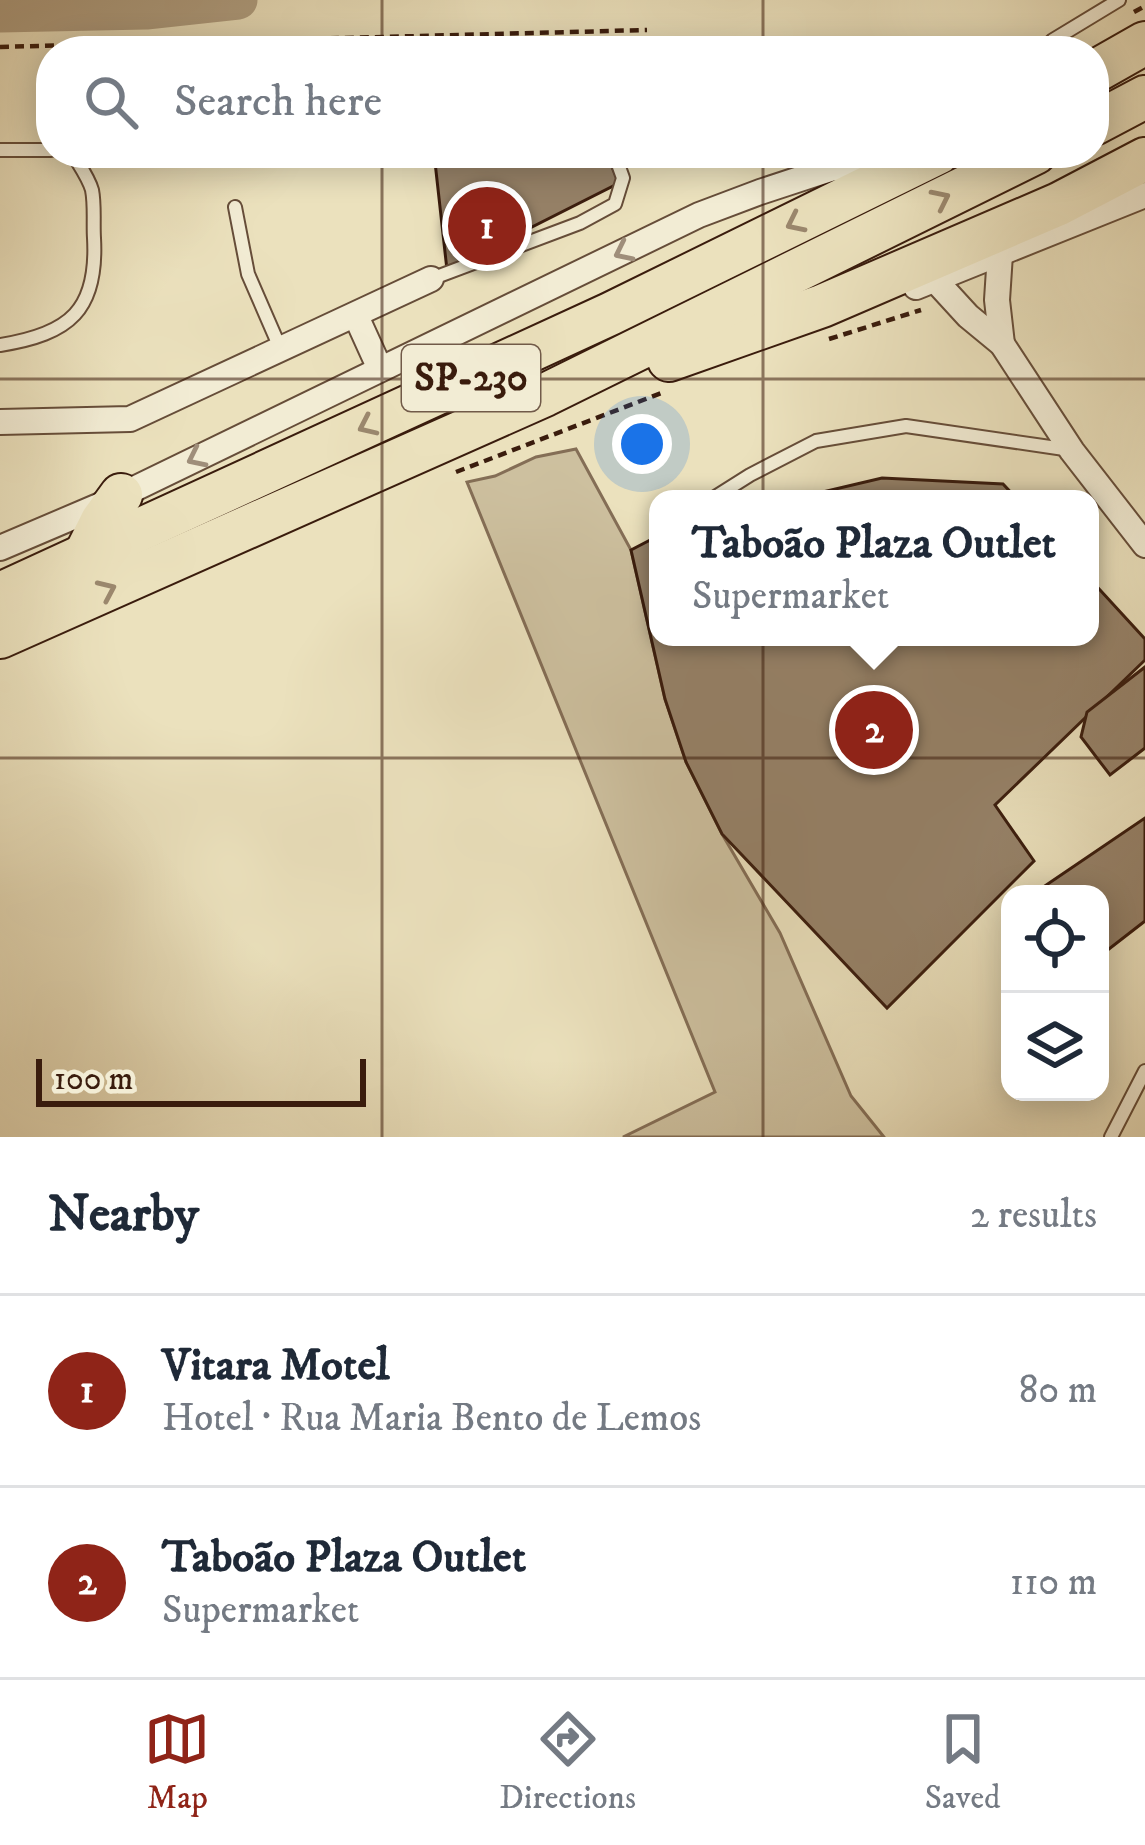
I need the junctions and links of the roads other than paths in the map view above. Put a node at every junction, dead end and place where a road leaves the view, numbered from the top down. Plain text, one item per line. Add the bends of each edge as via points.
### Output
1 (1119, 0) edge
2 (1060, 36) edge
3 (1145, 43) edge
4 (1109, 63) edge
5 (1145, 98) edge
6 (1109, 116) edge
7 (0, 150) edge
8 (36, 150) edge
9 (1145, 159) edge
10 (81, 168) edge
11 (619, 168) edge
12 (833, 168) edge
13 (869, 168) edge
14 (1005, 168) edge
15 (1145, 177) edge
16 (1145, 196) edge
17 (235, 206) dead end
18 (1092, 217) junction
19 (1000, 254) junction
20 (430, 280) joint
21 (935, 280) junction
22 (356, 316) junction
23 (824, 323) junction
24 (1002, 344) junction
25 (0, 345) edge
26 (282, 351) junction
27 (380, 369) junction
28 (0, 422) edge
29 (1072, 451) junction
30 (453, 454) junction
31 (726, 490) edge
32 (121, 495) junction
33 (1145, 545) edge
34 (0, 548) edge
35 (84, 557) junction
36 (0, 594) edge
37 (0, 637) edge
38 (1145, 1070) edge
39 (1111, 1137) edge

1 - 2 lane
3 - 4 highway
5 - 6 highway
7 - 8 lane
9 - 23 highway
10 - 25 lane via 92,189 96,270 89,295 59,326
11 - 20 lane via 615,204
12 -> 27 street via 699,215
13 -> 35 highway, SP-230 via 610,314
30 -> 14 highway, SP-230 via 545,395
15 - 18 highway via 1101,199
16 - 18 street
17 - 26 lane via 248,274
18 - 19 street
19 - 21 street
19 - 24 street
20 - 22 street
21 - 23 street
21 - 24 street
22 - 26 street
22 - 27 street
23 - 30 highway
24 - 29 street
26 - 28 street via 130,419
27 -> 32 street
29 - 31 lane via 906,426 816,441
29 - 33 street
37 -> 30 highway, SP-230
32 - 34 street
32 - 35 highway
35 - 36 highway, SP-230
38 - 39 lane

